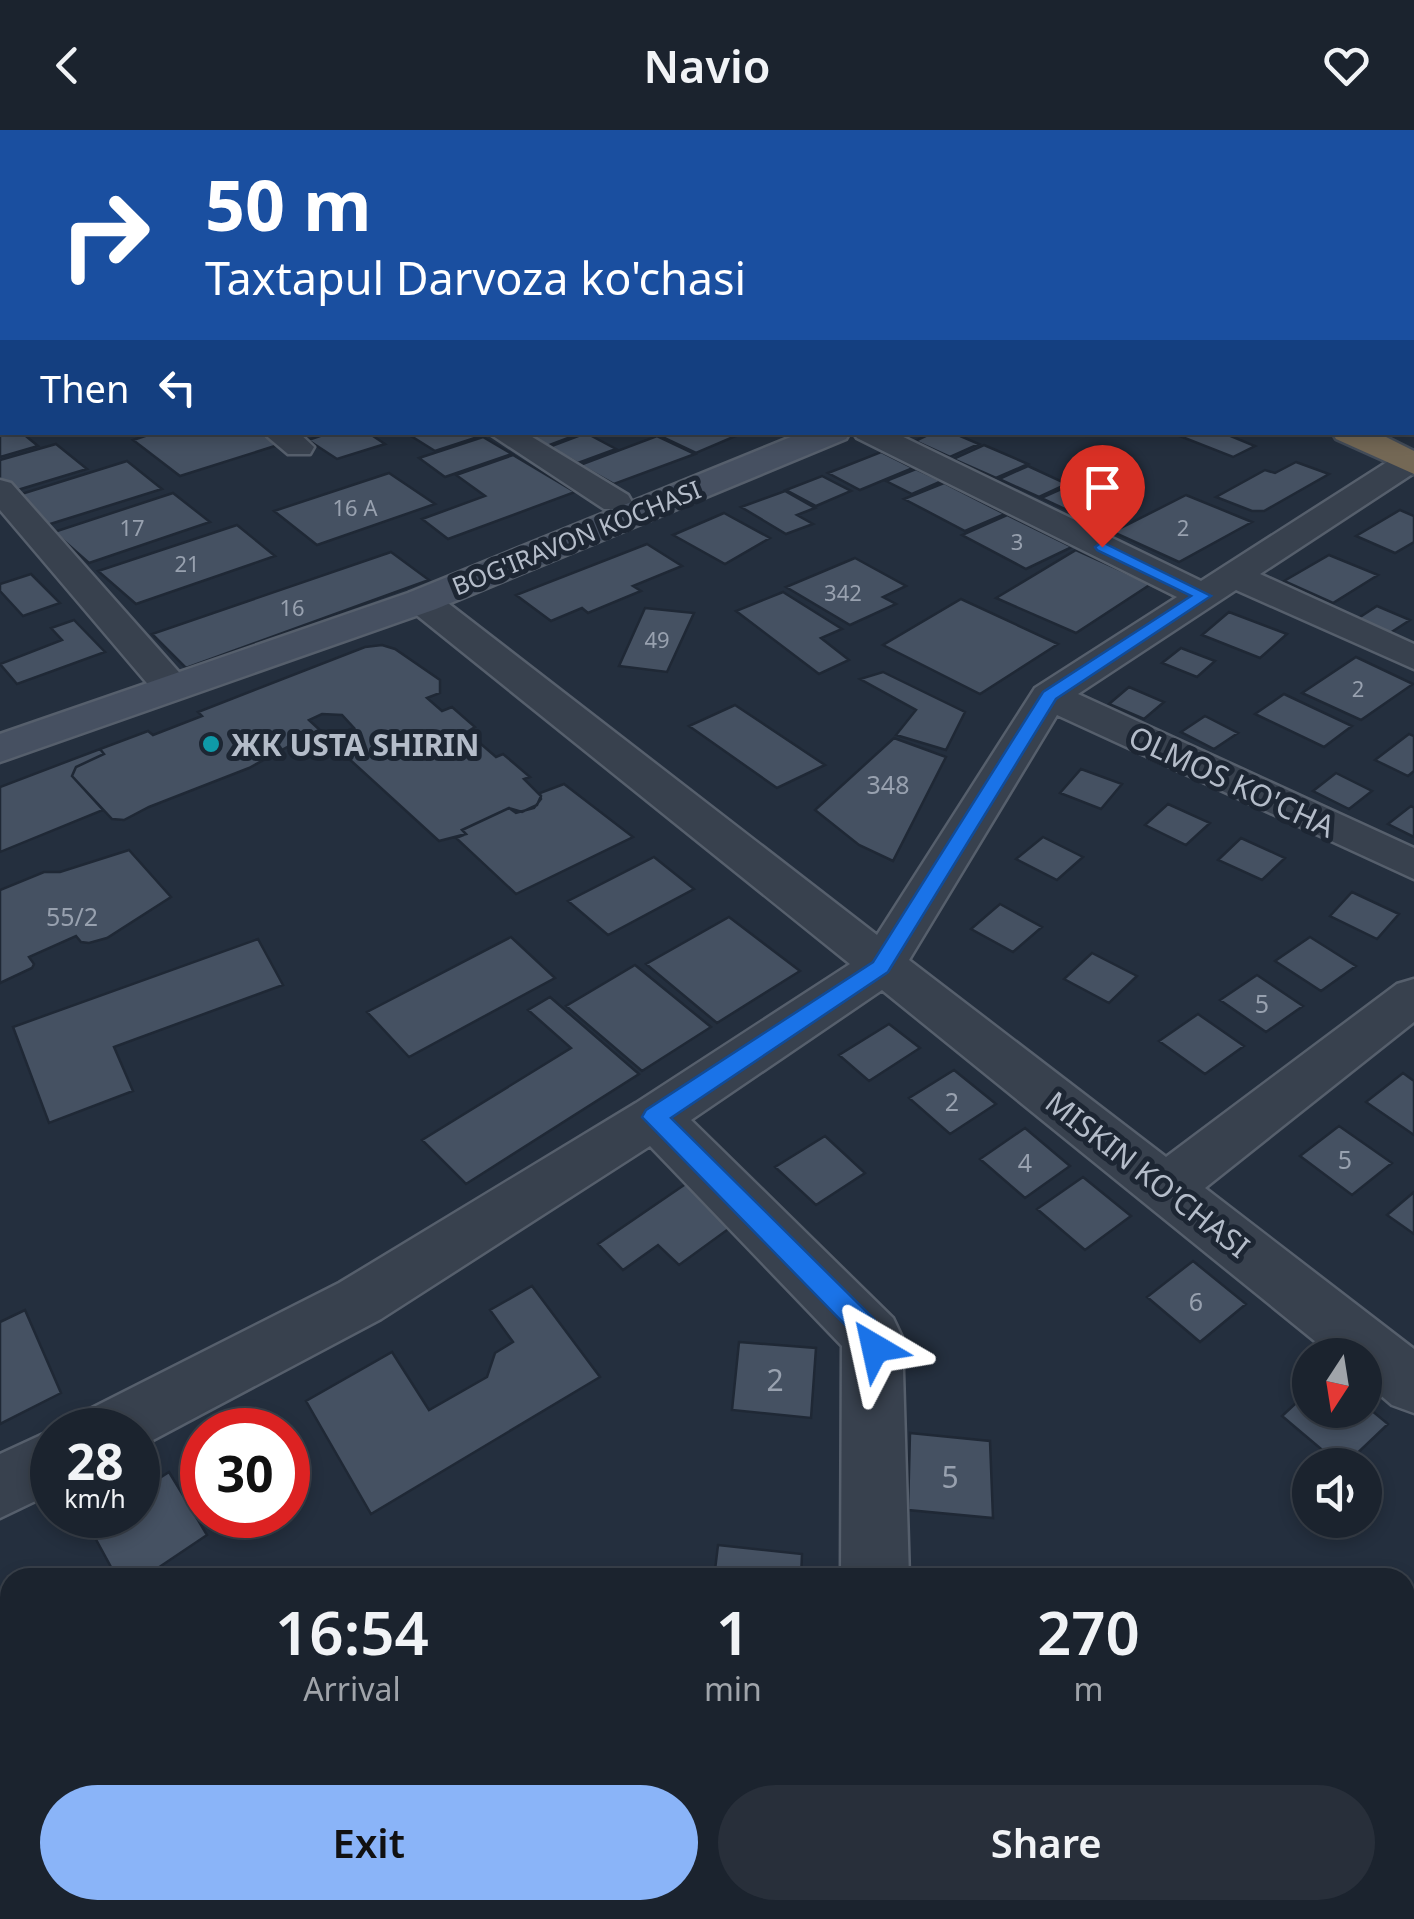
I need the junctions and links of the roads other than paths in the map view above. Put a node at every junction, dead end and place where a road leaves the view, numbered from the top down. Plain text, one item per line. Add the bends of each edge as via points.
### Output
1 (507, 435) edge
2 (790, 435) edge
3 (827, 435) edge
4 (874, 435) edge
5 (1358, 435) edge
6 (1410, 451) edge
7 (4, 499) edge
8 (616, 502) junction
9 (1234, 576) junction
10 (1203, 596) junction
11 (422, 600) junction
12 (1414, 658) edge
13 (171, 687) junction
14 (1049, 696) junction
15 (0, 749) edge
16 (1414, 865) edge
17 (881, 967) junction
18 (1414, 996) edge
19 (654, 1117) junction
20 (1167, 1187) junction
21 (1414, 1385) edge
22 (153, 1408) edge
23 (30, 1471) edge
24 (0, 1487) edge
25 (874, 1568) edge

1 - 8 street
2 - 8 street, BOG'IRAVON KOCHASI
3 - 11 street, BOG'IRAVON KOCHASI
4 - 10 street
5 - 6 highway
6 - 9 street
7 - 13 street
8 - 11 street, BOG'IRAVON KOCHASI via 498,550
9 - 10 street
9 - 12 street
10 - 14 street
11 - 13 street
11 - 17 street, MISKIN KO'CHASI
13 - 15 street
14 - 16 street, OLMOS KO'CHA
14 - 17 street
17 - 19 street
17 - 20 street, MISKIN KO'CHASI
18 - 20 street
19 - 22 street via 360,1301
19 - 25 street via 872,1337
20 - 21 street, MISKIN KO'CHASI
23 - 24 street

